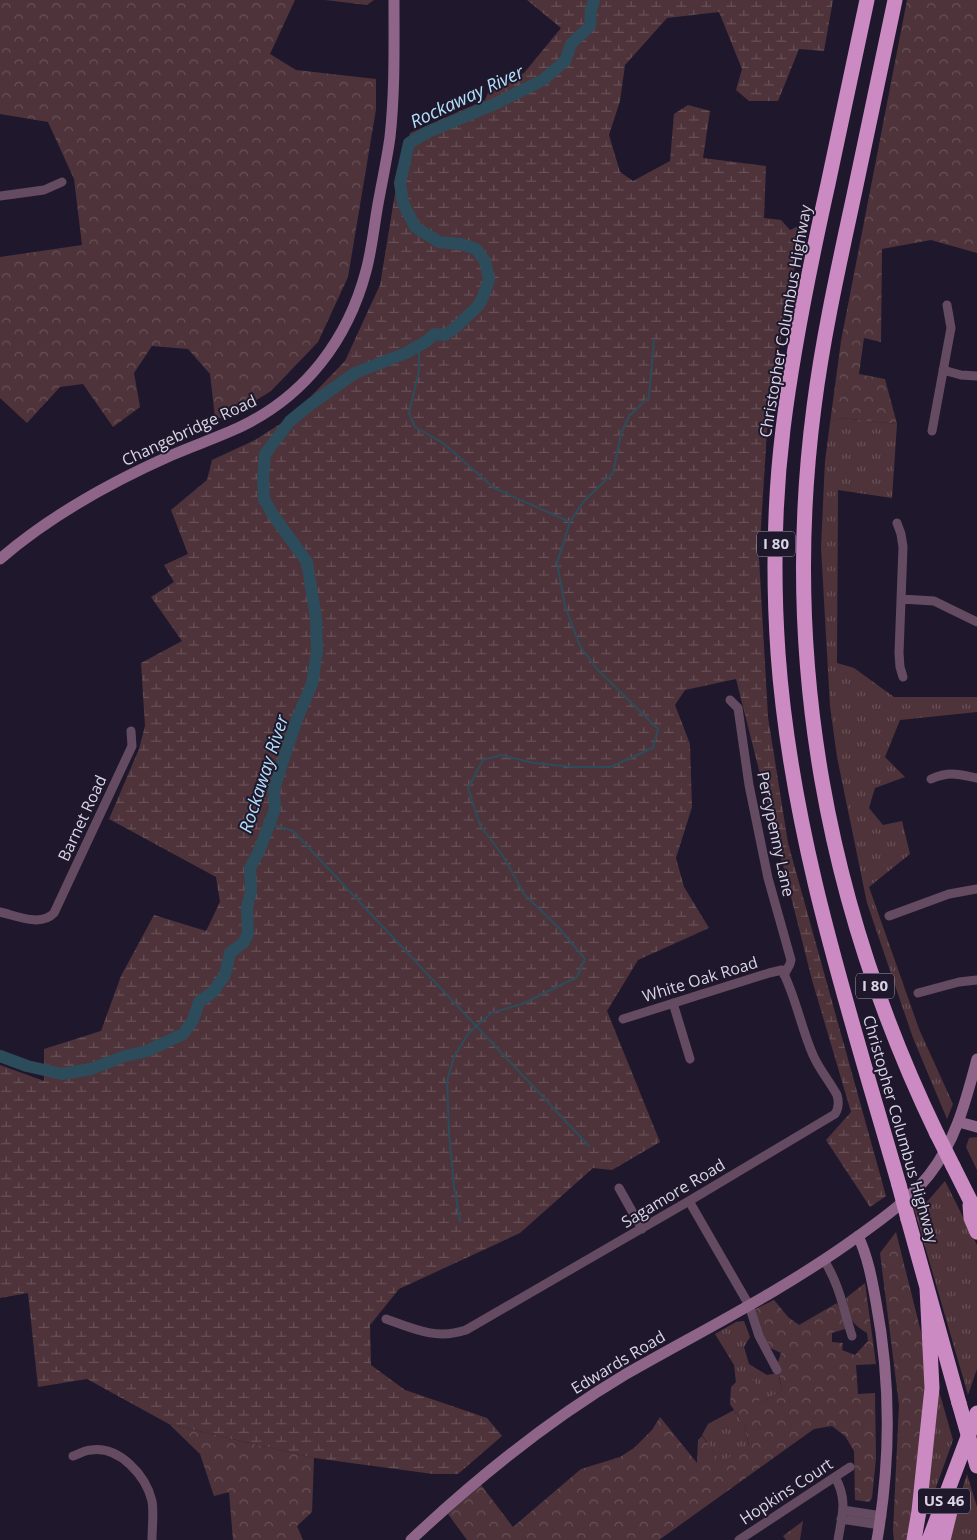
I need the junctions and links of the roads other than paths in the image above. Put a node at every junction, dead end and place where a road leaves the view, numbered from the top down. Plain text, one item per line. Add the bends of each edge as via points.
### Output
1 (394, 0) edge
2 (866, 0) edge
3 (895, 0) edge
4 (62, 182) dead end
5 (0, 196) edge
6 (947, 305) dead end
7 (943, 370) junction
8 (977, 376) edge
9 (932, 431) dead end
10 (897, 523) dead end
11 (0, 559) edge
12 (901, 599) junction
13 (977, 622) edge
14 (903, 677) dead end
15 (730, 700) dead end
16 (132, 731) dead end
17 (977, 778) edge
18 (931, 779) dead end
19 (977, 889) edge
20 (0, 912) edge
21 (889, 916) dead end
22 (784, 975) junction
23 (977, 980) edge
24 (918, 993) dead end
25 (673, 1003) junction
26 (623, 1018) dead end
27 (690, 1059) dead end
28 (977, 1059) edge
29 (959, 1122) junction
30 (977, 1127) edge
31 (619, 1188) dead end
32 (689, 1201) junction
33 (974, 1207) edge
34 (642, 1229) junction
35 (977, 1232) edge
36 (858, 1236) junction
37 (824, 1260) junction
38 (927, 1288) junction
39 (749, 1304) junction
40 (386, 1319) dead end
41 (852, 1336) dead end
42 (776, 1370) dead end
43 (977, 1413) edge
44 (73, 1456) dead end
45 (959, 1462) junction
46 (977, 1466) edge
47 (850, 1467) dead end
48 (835, 1477) junction
49 (843, 1510) junction
50 (841, 1519) junction
51 (881, 1521) junction
52 (152, 1540) edge
53 (411, 1540) edge
54 (739, 1540) edge
55 (838, 1540) edge
56 (877, 1540) edge
57 (914, 1540) edge
58 (928, 1540) edge
59 (943, 1540) edge

1 - 11 street, Changebridge Road via 390,138 364,279 352,313 333,348 293,393 260,416 94,493
2 - 38 highway, Christopher Columbus Highway / I 80, bridge via 810,268 788,394 778,485 778,650 782,705 804,840
3 - 33 highway, Christopher Columbus Highway / I 80, bridge via 843,247 814,407 803,568 808,684 817,756 840,867 860,941 908,1072
4 - 5 street via 44,190
6 - 7 street via 951,328
7 - 8 street via 961,376
7 - 9 street
10 - 12 street via 903,547
12 - 13 street via 934,601
12 - 14 street via 898,653
15 - 22 street, Percypenny Lane via 738,708 766,869 789,952 790,964
16 - 20 street, Barnet Road via 132,746 52,915 40,920
17 - 18 street via 956,773
19 - 21 street via 949,894
22 - 25 street, White Oak Road via 782,970 769,973
22 - 32 street, Sagamore Road via 814,1058 838,1095 838,1110
23 - 24 street
25 - 26 street, White Oak Road
25 - 27 street
28 - 29 street, Edwards Road
29 - 30 street
29 - 36 street, Edwards Road via 929,1175 913,1193
31 - 34 street
32 - 34 street, Sagamore Road
32 - 39 street
33 - 35 highway, Christopher Columbus Highway via 971,1218
34 - 40 street, Sagamore Road via 466,1330 432,1334
36 - 37 street, Edwards Road
36 - 51 street via 871,1280 886,1368 888,1432
37 - 39 street, Edwards Road
37 - 41 street via 840,1290
38 - 46 highway, Christopher Columbus Highway / I 80, bridge
38 - 57 highway via 932,1388
39 - 42 street via 759,1336
39 - 53 street, Edwards Road via 571,1408 538,1431 481,1476
43 - 45 highway, US 46
44 - 52 street via 89,1450 101,1450 118,1456 134,1468 152,1503
45 - 58 highway, US 46
45 - 59 highway via 960,1476
47 - 48 street, Hopkins Court
48 - 49 street via 843,1495
48 - 54 street, Hopkins Court
49 - 50 street
49 - 51 street
50 - 51 street
50 - 55 street
51 - 56 street

